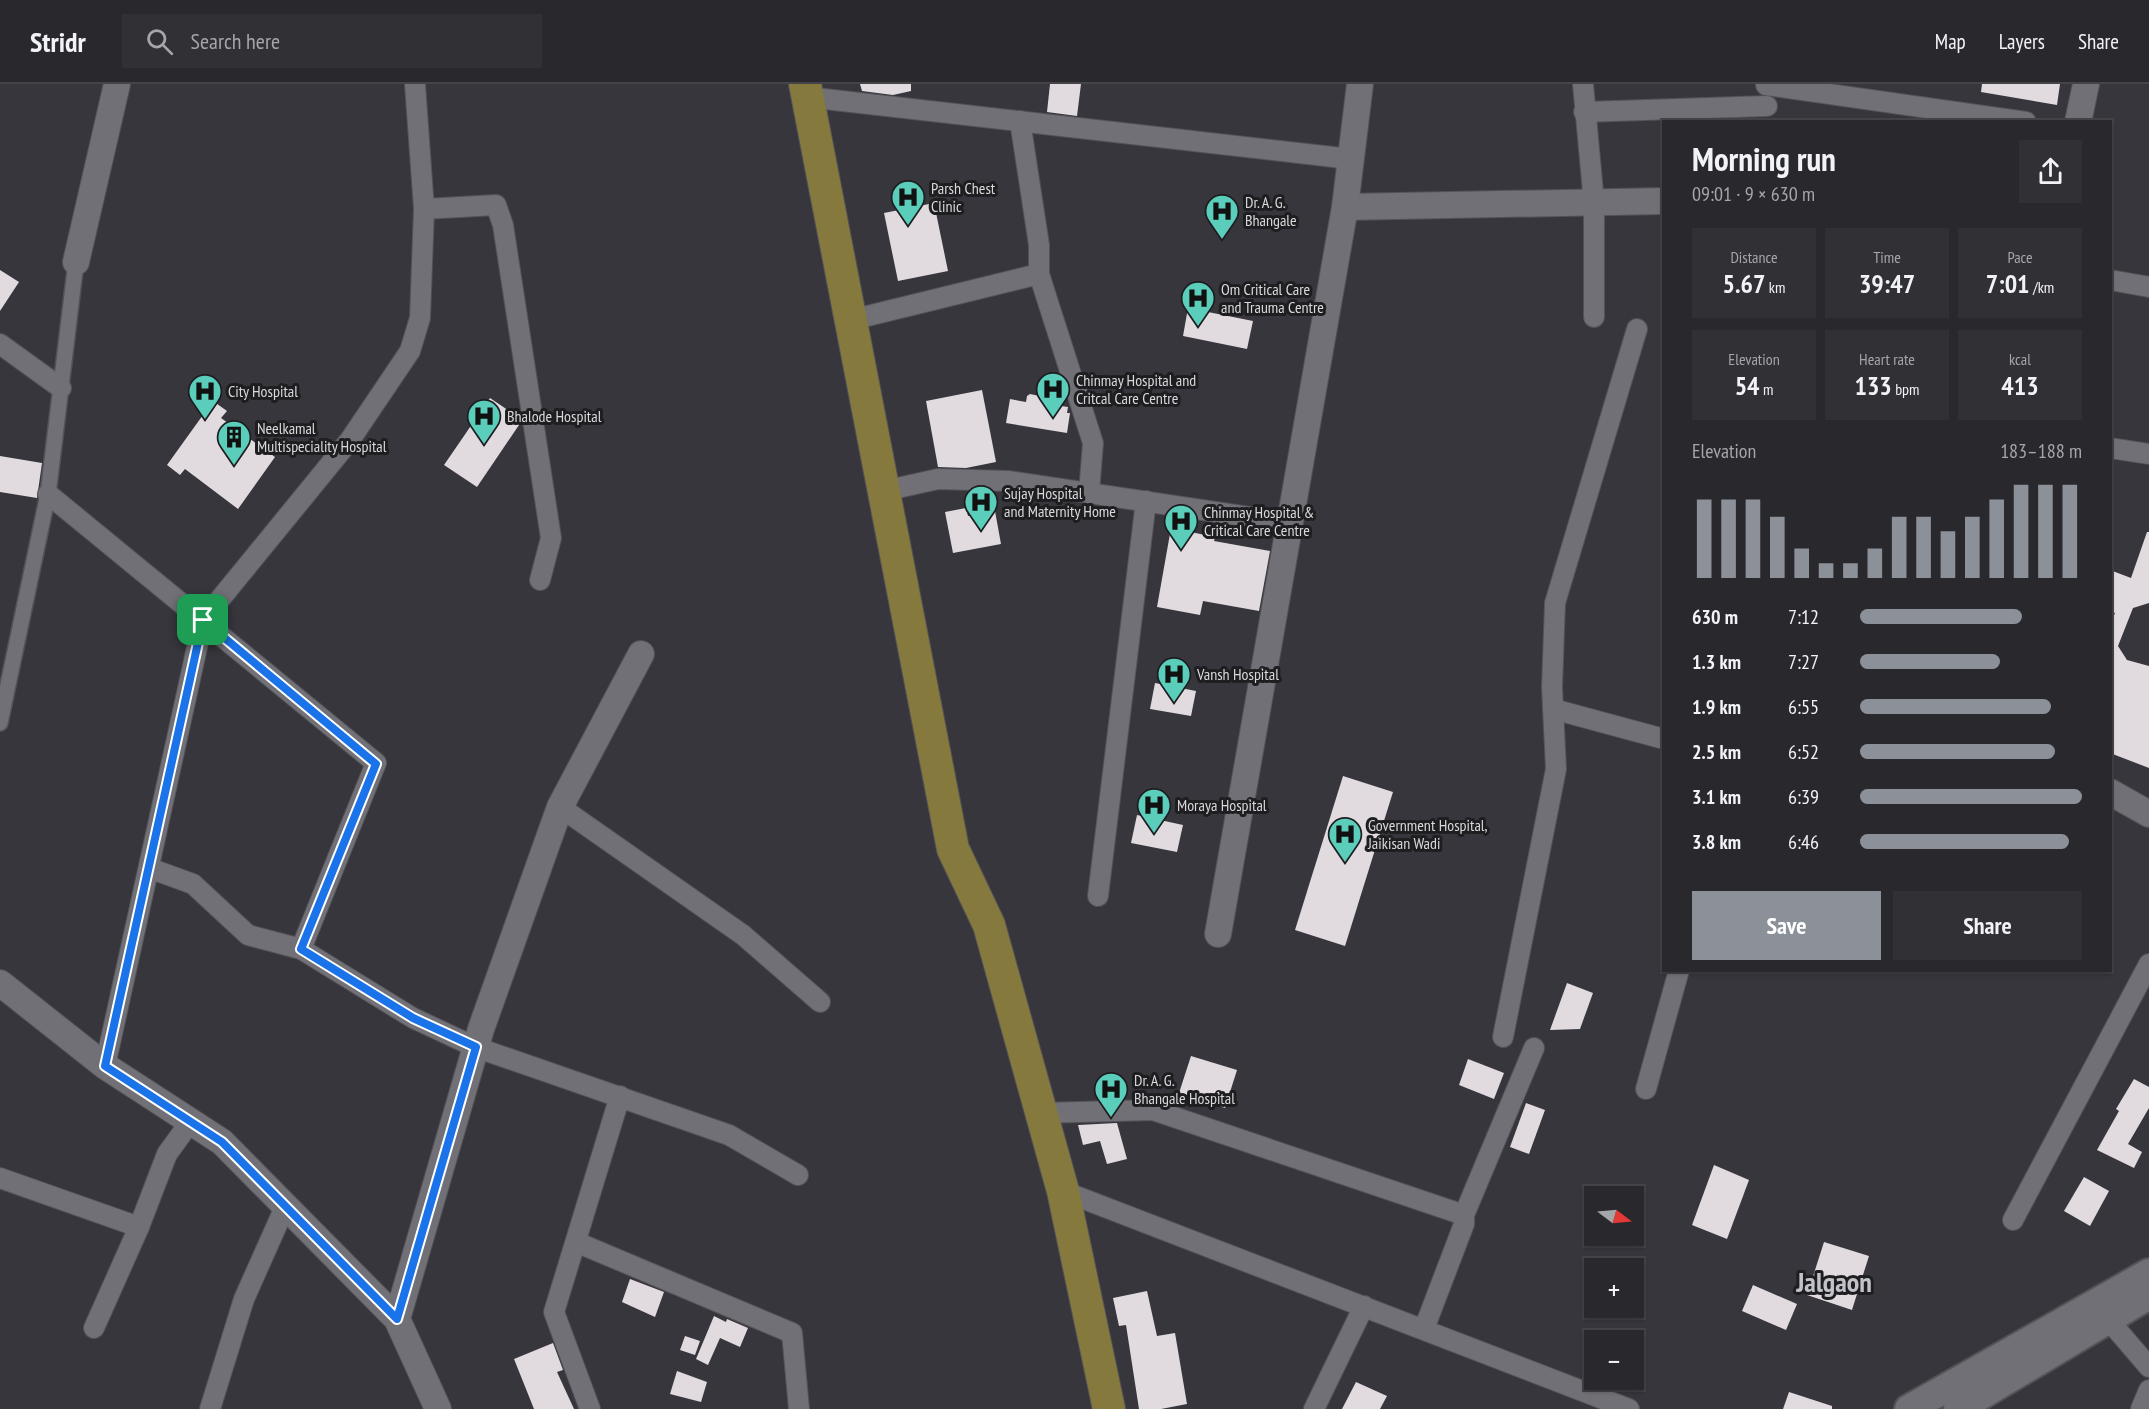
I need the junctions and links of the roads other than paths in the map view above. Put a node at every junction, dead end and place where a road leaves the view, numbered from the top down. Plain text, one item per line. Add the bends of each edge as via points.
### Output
1 (117, 84) edge
2 (415, 84) edge
3 (1360, 84) edge
4 (1583, 84) edge
5 (1766, 84) edge
6 (2086, 84) edge
7 (806, 90) edge
8 (1584, 112) junction
9 (1767, 114) edge
10 (2012, 120) edge
11 (2078, 120) edge
12 (1020, 121) junction
13 (1351, 159) junction
14 (1662, 201) edge
15 (1594, 203) junction
16 (1345, 207) junction
17 (424, 208) junction
18 (76, 262) joint
19 (1039, 274) junction
20 (2112, 280) edge
21 (2149, 287) edge
22 (1594, 317) dead end
23 (850, 320) junction
24 (1637, 329) dead end
25 (0, 344) edge
26 (61, 388) junction
27 (2112, 448) edge
28 (2149, 454) edge
29 (884, 491) junction
30 (1089, 493) junction
31 (48, 494) junction
32 (1146, 501) junction
33 (1290, 524) junction
34 (540, 580) dead end
35 (203, 620) junction
36 (641, 654) dead end
37 (1554, 709) junction
38 (0, 723) edge
39 (1662, 738) edge
40 (2112, 793) edge
41 (560, 807) junction
42 (2149, 814) edge
43 (148, 868) junction
44 (1098, 896) dead end
45 (1218, 934) dead end
46 (301, 949) junction
47 (2149, 963) edge
48 (1678, 972) edge
49 (0, 983) edge
50 (820, 1002) dead end
51 (1503, 1037) dead end
52 (476, 1047) junction
53 (1534, 1048) dead end
54 (105, 1066) junction
55 (1646, 1089) dead end
56 (620, 1096) junction
57 (1041, 1113) junction
58 (191, 1122) junction
59 (798, 1175) dead end
60 (0, 1178) edge
61 (1063, 1191) junction
62 (285, 1207) junction
63 (1464, 1215) junction
64 (2013, 1220) dead end
65 (139, 1227) junction
66 (576, 1242) junction
67 (2149, 1273) edge
68 (2149, 1295) edge
69 (1364, 1306) junction
70 (2102, 1311) junction
71 (397, 1319) junction
72 (94, 1328) dead end
73 (1424, 1329) junction
74 (1997, 1358) junction
75 (2149, 1367) edge
76 (2149, 1390) edge
77 (1969, 1405) edge
78 (210, 1409) edge
79 (438, 1409) edge
80 (590, 1409) edge
81 (800, 1409) edge
82 (1109, 1409) edge
83 (1314, 1409) edge
84 (1629, 1409) edge
85 (1909, 1409) edge
86 (2140, 1409) edge

1 - 18 street
2 - 17 street
3 - 13 street
4 - 8 street
5 - 9 street
5 - 10 street
6 - 11 street
7 - 12 street
7 - 23 main road
8 - 9 street
8 - 15 street
12 - 13 street
12 - 19 street via 1039,245
13 - 16 street
14 - 15 street
15 - 16 street
15 - 22 street
16 - 33 street
17 - 34 street via 496,205 503,225 551,538
17 - 35 street via 420,318 410,351 350,440
18 - 26 street
19 - 23 street
19 - 30 street via 1094,443
20 - 21 street
23 - 29 main road
24 - 37 street via 1555,603
25 - 26 street
26 - 31 street
27 - 28 street
29 - 30 street via 938,479 1008,481
29 - 57 main road via 952,849 989,926
30 - 32 street
31 - 35 street
31 - 38 street
32 - 33 street
32 - 44 street
33 - 45 street
35 - 43 street
35 - 46 street via 376,764
36 - 41 street
37 - 39 street
37 - 51 street via 1556,769
40 - 42 street
41 - 50 street via 743,935
41 - 52 street
43 - 46 street via 193,884 248,935
43 - 54 street
46 - 52 street via 413,1018
47 - 64 street
48 - 55 street
49 - 54 street
52 - 56 street
52 - 71 street
53 - 63 street
54 - 58 street
56 - 59 street via 729,1135
56 - 66 street
57 - 61 main road
57 - 63 street via 1153,1110
58 - 62 street via 222,1142
58 - 65 street via 167,1154
60 - 65 street
61 - 69 street
61 - 82 main road
62 - 71 street
62 - 78 street via 244,1299
63 - 73 street
65 - 72 street
66 - 80 street via 554,1312
66 - 81 street via 792,1333
67 - 70 main road
68 - 70 main road
69 - 73 street
69 - 83 street
70 - 74 main road
70 - 75 street
70 - 77 main road
71 - 79 street
73 - 84 street
74 - 77 main road
74 - 85 main road
76 - 86 street

